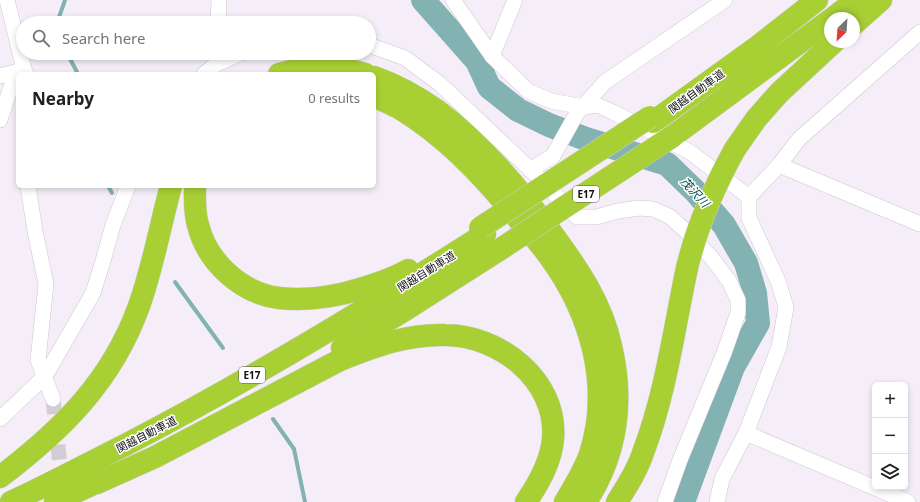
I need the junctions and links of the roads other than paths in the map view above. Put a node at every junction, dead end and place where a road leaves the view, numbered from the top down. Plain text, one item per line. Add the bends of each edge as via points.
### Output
1 (7, 0) edge
2 (219, 0) edge
3 (453, 0) edge
4 (515, 0) edge
5 (724, 0) edge
6 (817, 0) edge
7 (856, 0) edge
8 (881, 0) edge
9 (841, 12) edge
10 (218, 16) edge
11 (860, 19) edge
12 (824, 24) edge
13 (920, 32) edge
14 (16, 43) edge
15 (376, 48) edge
16 (828, 48) edge
17 (492, 56) junction
18 (20, 60) edge
19 (222, 60) edge
20 (211, 64) edge
21 (22, 72) edge
22 (288, 72) edge
23 (356, 72) edge
24 (16, 73) edge
25 (0, 76) edge
26 (376, 78) edge
27 (16, 85) edge
28 (376, 97) edge
29 (581, 110) junction
30 (0, 120) edge
31 (779, 165) junction
32 (530, 170) junction
33 (28, 188) edge
34 (127, 188) edge
35 (170, 188) edge
36 (195, 188) edge
37 (749, 198) junction
38 (920, 224) edge
39 (488, 237) junction
40 (45, 376) junction
41 (53, 399) tunnel mouth
42 (0, 419) edge
43 (746, 433) junction
44 (0, 477) edge
45 (97, 483) junction
46 (11, 502) edge
47 (55, 502) edge
48 (526, 502) edge
49 (564, 502) edge
50 (586, 502) edge
51 (617, 502) edge
52 (665, 502) edge
53 (717, 502) edge
54 (908, 502) edge

1 - 14 street
2 - 10 street
3 - 17 street
4 - 17 street
5 - 29 street via 605,82
6 - 39 highway, 関越自動車道 / E17 via 757,47
7 - 9 highway
8 - 11 highway
12 - 39 highway, 関越自動車道 / E17, bridge via 673,136
13 - 31 street via 799,139
15 - 32 street via 404,58 440,84
16 - 51 highway, bridge via 779,93 756,119 735,148 708,202 692,245 667,366 644,451 630,482
17 - 29 street via 528,91
18 - 21 street
19 - 20 street
22 - 23 highway via 312,67
24 - 25 street
26 - 50 highway via 390,83 437,111 487,156 537,212 592,293 611,345 618,404 609,455
27 - 30 street
28 - 49 highway via 421,123 472,167 549,256 577,302 595,355 599,380 599,406 596,432 589,455 578,480
29 - 32 street via 553,156
29 - 37 street via 597,105 690,152
31 - 37 street
31 - 38 street
32 - 52 street via 577,217 596,217 639,208 653,209 669,216 711,257 729,281 738,300 738,312 724,353
33 - 40 street via 46,284 38,360
34 - 40 street via 113,225 93,293
35 - 44 highway via 139,306 125,339 108,369 62,426
36 - 39 highway via 194,207 198,226 207,249 221,268 238,282 258,293 278,298 300,299 347,293 373,285
37 - 43 street via 749,218 778,281 786,307 779,347
39 - 45 highway, 関越自動車道 / E17 via 405,310 197,430
39 - 46 highway, 関越自動車道 / E17 via 188,412
40 - 41 street
40 - 42 street
43 - 53 street via 722,479
43 - 54 street
45 - 47 highway, 関越自動車道 / E17
45 - 48 highway via 155,457 340,360 396,340 447,335 471,337 494,346 530,372 543,392 552,413 553,438 548,461

